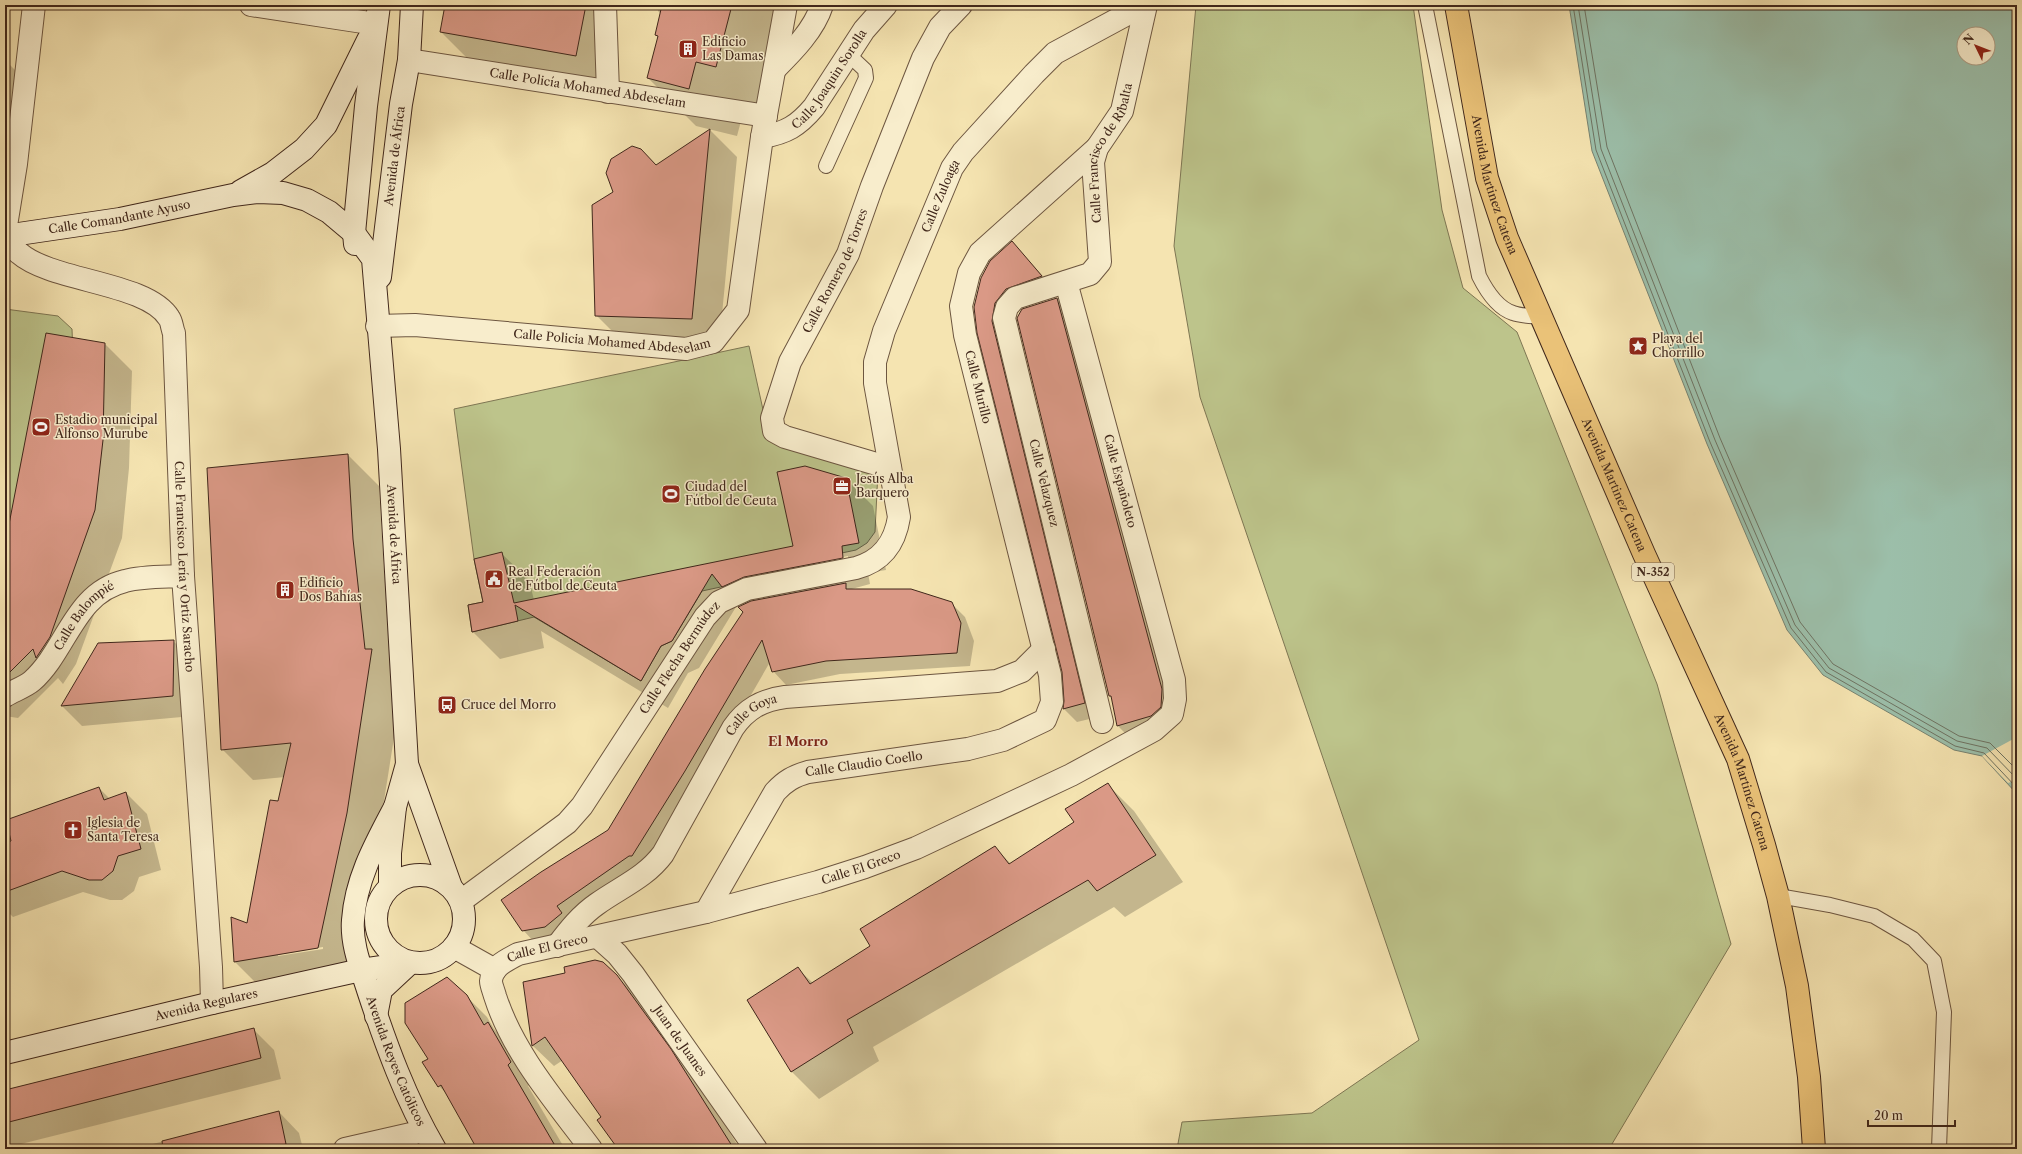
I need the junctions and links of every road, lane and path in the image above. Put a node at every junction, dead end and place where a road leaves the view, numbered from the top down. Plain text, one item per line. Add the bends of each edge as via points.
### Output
1 (34, 5) edge
2 (251, 5) edge
3 (412, 5) edge
4 (605, 5) edge
5 (786, 5) edge
6 (822, 5) edge
7 (886, 5) edge
8 (961, 5) edge
9 (1145, 5) edge
10 (1425, 5) edge
11 (1456, 5) edge
12 (378, 14) edge
13 (848, 54) junction
14 (409, 60) junction
15 (775, 69) junction
16 (608, 92) junction
17 (764, 127) junction
18 (1097, 148) junction
19 (10, 164) edge
20 (826, 166) dead end
21 (232, 195) junction
22 (5, 232) edge
23 (354, 233) junction
24 (5, 236) edge
25 (1066, 282) junction
26 (377, 316) junction
27 (1541, 317) junction
28 (890, 468) junction
29 (183, 576) junction
30 (1044, 649) junction
31 (1050, 675) joint
32 (1174, 680) joint
33 (5, 696) edge
34 (1102, 722) dead end
35 (406, 764) junction
36 (395, 807) junction
37 (385, 892) junction
38 (456, 894) junction
39 (1778, 896) junction
40 (706, 912) junction
41 (598, 937) junction
42 (353, 939) junction
43 (557, 946) junction
44 (454, 948) junction
45 (410, 962) junction
46 (361, 970) junction
47 (495, 970) junction
48 (212, 1003) junction
49 (376, 1016) junction
50 (5, 1053) edge
51 (429, 1140) edge
52 (345, 1149) edge
53 (591, 1149) edge
54 (756, 1149) edge
55 (1814, 1149) edge
56 (1939, 1149) edge

1 - 19 street
2 - 12 street
3 - 14 street, Avenida de África
4 - 16 street
5 - 15 street, Calle Policia Mohamed Abdeselam
6 - 15 street via 809,30
7 - 13 street, Calle Joaquin Sorolla via 864,30
8 - 28 street, Calle Romero de Torres via 940,27 923,58 848,254 793,357 772,418 774,431 785,437
9 - 18 street, Calle Francisco de Ribalta via 1122,111
9 - 28 street, Calle Zuloaga via 1055,53 973,140 952,168 884,331 875,362 875,383
10 - 27 lane via 1479,276 1484,288 1512,313
11 - 27 highway, Avenida Martinez Catena / N-352 via 1487,178 1507,238
12 - 21 street, Calle Comandante Ayuso via 326,124 304,149 273,173
12 - 23 street
13 - 17 street, Calle Joaquin Sorolla via 814,107 794,127 780,134
13 - 20 lane via 865,70 866,78
14 - 16 street, Calle Policía Mohamed Abdeselam
14 - 26 street, Avenida de África via 401,104
15 - 17 street, Calle Policia Mohamed Abdeselam
16 - 17 street, Calle Policía Mohamed Abdeselam
17 - 26 street, Calle Policia Mohamed Abdeselam via 738,310 713,342 686,349 415,325
18 - 25 street, Calle Francisco de Ribalta via 1093,162 1100,262 1090,274
18 - 30 street, Calle Murillo via 980,253 969,272 961,306 965,335
19 - 22 street
21 - 23 street, Calle Comandante Ayuso via 283,193 307,200 329,212
21 - 24 street, Calle Comandante Ayuso via 120,219
23 - 26 street, Avenida de África via 373,259
24 - 29 street, Calle Francisco Lería y Ortiz Saracho via 19,254 42,266 135,294 153,303 169,318 174,333
25 - 32 street, Calle Españoleto
25 - 34 street, Calle Velazquez via 1015,298 1007,307 1004,318
26 - 35 street, Avenida de África via 389,449
27 - 39 highway, Avenida Martinez Catena / N-352 via 1644,554 1738,759
28 - 38 street, Calle Flecha Bermúdez via 899,517 892,543 883,554 856,568 747,588 719,602 705,617 582,806 567,823
29 - 33 street, Calle Balompié via 125,581 99,593 78,613 54,656 31,682
29 - 48 street, Calle Francisco Lería y Ortiz Saracho via 212,967
30 - 31 street, Calle Murillo
30 - 43 street, Calle Goya via 1022,671 997,681 772,698 749,709 733,728 655,865 591,908 568,930
31 - 40 street, Calle Claudio Coello via 1052,702 1045,720 1018,734 968,749 808,772 782,784
32 - 40 street, Calle El Greco via 1176,698 1172,714 1154,730 1071,775 916,848 818,882
35 - 36 street, Avenida de África
35 - 38 street, Avenida de África
36 - 37 street, Avenida de África
36 - 42 street, Avenida Reyes Católicos via 366,861 353,920
37 - 38 street via 405,876 422,874 438,878
37 - 42 street via 361,920
37 - 45 street via 375,920 380,939 392,954
38 - 44 street via 465,916 462,933
39 - 55 highway, Avenida Martinez Catena / N-352 via 1798,986 1809,1077
39 - 56 lane via 1830,904 1874,916 1913,940 1934,961 1944,1012
40 - 41 street, Calle El Greco
41 - 43 street, Calle El Greco
41 - 54 street, Juan de Juanes via 617,954 633,974
42 - 46 street, Avenida Reyes Católicos
43 - 47 street, Calle El Greco via 518,954
44 - 45 street via 442,958 426,963
44 - 47 street
45 - 46 street, Avenida Regulares
45 - 49 street via 381,990
46 - 48 street, Avenida Regulares
46 - 49 street, Avenida Reyes Católicos
47 - 53 street via 491,982 506,1023 533,1069
48 - 50 street, Avenida Regulares
49 - 51 street, Avenida Reyes Católicos
51 - 52 street

